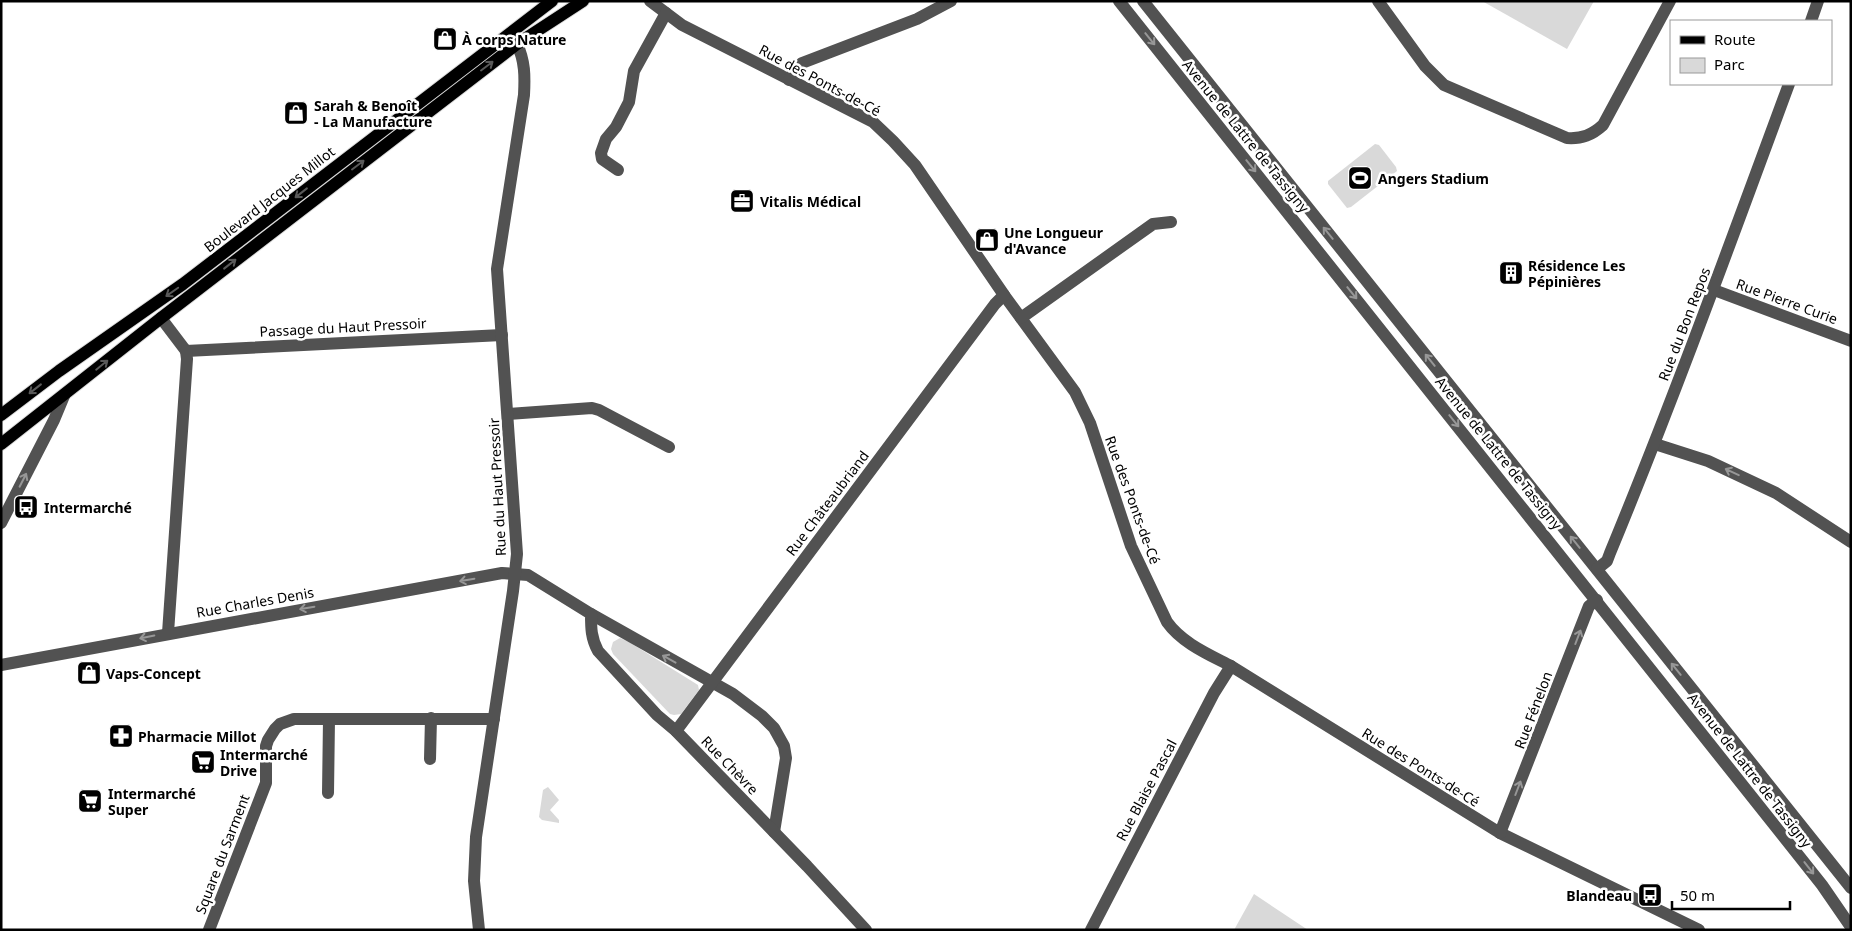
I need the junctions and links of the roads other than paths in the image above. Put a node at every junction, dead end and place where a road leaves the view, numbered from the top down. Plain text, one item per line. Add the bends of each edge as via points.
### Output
1 (552, 1) edge
2 (583, 1) edge
3 (650, 1) edge
4 (951, 1) edge
5 (1119, 1) edge
6 (1143, 1) edge
7 (1378, 1) edge
8 (1670, 1) edge
9 (1818, 1) edge
10 (535, 8) edge
11 (666, 14) junction
12 (1811, 20) edge
13 (516, 44) junction
14 (789, 80) junction
15 (1788, 85) edge
16 (618, 170) dead end
17 (1171, 222) dead end
18 (1714, 290) junction
19 (1004, 295) junction
20 (161, 318) junction
21 (1021, 318) junction
22 (502, 334) junction
23 (1851, 341) edge
24 (186, 351) junction
25 (64, 396) junction
26 (508, 414) junction
27 (1, 415) edge
28 (1, 444) edge
29 (1655, 444) junction
30 (669, 447) dead end
31 (1, 523) edge
32 (1851, 542) edge
33 (1597, 569) junction
34 (515, 574) junction
35 (1597, 600) junction
36 (591, 614) junction
37 (168, 633) junction
38 (1, 665) edge
39 (1230, 666) junction
40 (712, 682) junction
41 (431, 718) junction
42 (329, 719) junction
43 (494, 719) junction
44 (676, 731) junction
45 (430, 759) dead end
46 (328, 794) dead end
47 (774, 832) junction
48 (1500, 833) junction
49 (1851, 888) edge
50 (1851, 926) edge
51 (208, 930) edge
52 (479, 930) edge
53 (866, 930) edge
54 (1091, 930) edge
55 (1699, 930) edge

1 - 10 main road, Boulevard Jacques Millot
2 - 13 main road, Boulevard Jacques Millot
3 - 11 street, Rue des Ponts-de-Cé
4 - 14 street via 917,20 802,63
5 -> 35 street, Avenue de Lattre de Tassigny
33 -> 6 street, Avenue de Lattre de Tassigny
7 - 8 street via 1425,66 1444,86 1567,138 1585,137 1603,124
9 - 12 street
10 -> 27 main road, Boulevard Jacques Millot via 183,284
11 - 14 street, Rue des Ponts-de-Cé
11 - 16 street via 634,71 629,102 601,153 602,159
20 -> 13 main road, Boulevard Jacques Millot
13 - 22 street, Rue du Haut Pressoir via 525,70 524,95 497,269
14 - 19 street, Rue des Ponts-de-Cé via 873,122 893,140 915,165
15 - 18 street, Rue du Bon Repos
17 - 21 street via 1154,224
18 - 23 street, Rue Pierre Curie
18 - 29 street, Rue du Bon Repos
19 - 21 street, Rue des Ponts-de-Cé
19 - 40 street, Rue Châteaubriand
20 - 24 street
25 -> 20 main road, Boulevard Jacques Millot
21 - 39 street, Rue des Ponts-de-Cé via 1075,392 1084,410 1130,546 1167,622 1196,648
22 - 24 street, Passage du Haut Pressoir
22 - 26 street, Rue du Haut Pressoir
24 - 37 street
25 - 28 main road, Boulevard Jacques Millot
31 -> 25 street, Boulevard Jacques Millot
26 - 30 street via 592,408
26 - 34 street, Rue du Haut Pressoir via 517,554
32 -> 29 street via 1776,493 1708,461
29 - 33 street, Rue du Bon Repos via 1607,560
49 -> 33 street, Avenue de Lattre de Tassigny
34 - 36 street via 528,575 542,582
34 -> 37 street, Rue Charles Denis via 502,573
34 - 43 street, Rue du Haut Pressoir
48 -> 35 street, Rue Fénelon via 1589,606
35 -> 50 street, Avenue de Lattre de Tassigny
40 -> 36 street
36 - 44 street, Rue Chèvre via 591,633 598,651
37 -> 38 street, Rue Charles Denis
39 - 48 street, Rue des Ponts-de-Cé
39 - 54 street, Rue Blaise Pascal
40 - 44 street, Rue Châteaubriand
40 - 47 street via 762,716 774,728 784,746 786,758
41 - 42 street, Square du Sarment
41 - 43 street, Square du Sarment
41 - 45 street
42 - 46 street
42 - 51 street, Square du Sarment via 294,719 280,724 270,734 266,746 266,783
43 - 52 street, Rue du Haut Pressoir via 476,837 474,881
44 - 47 street, Rue Chèvre
47 - 53 street, Rue Chèvre
48 - 55 street, Rue des Ponts-de-Cé

